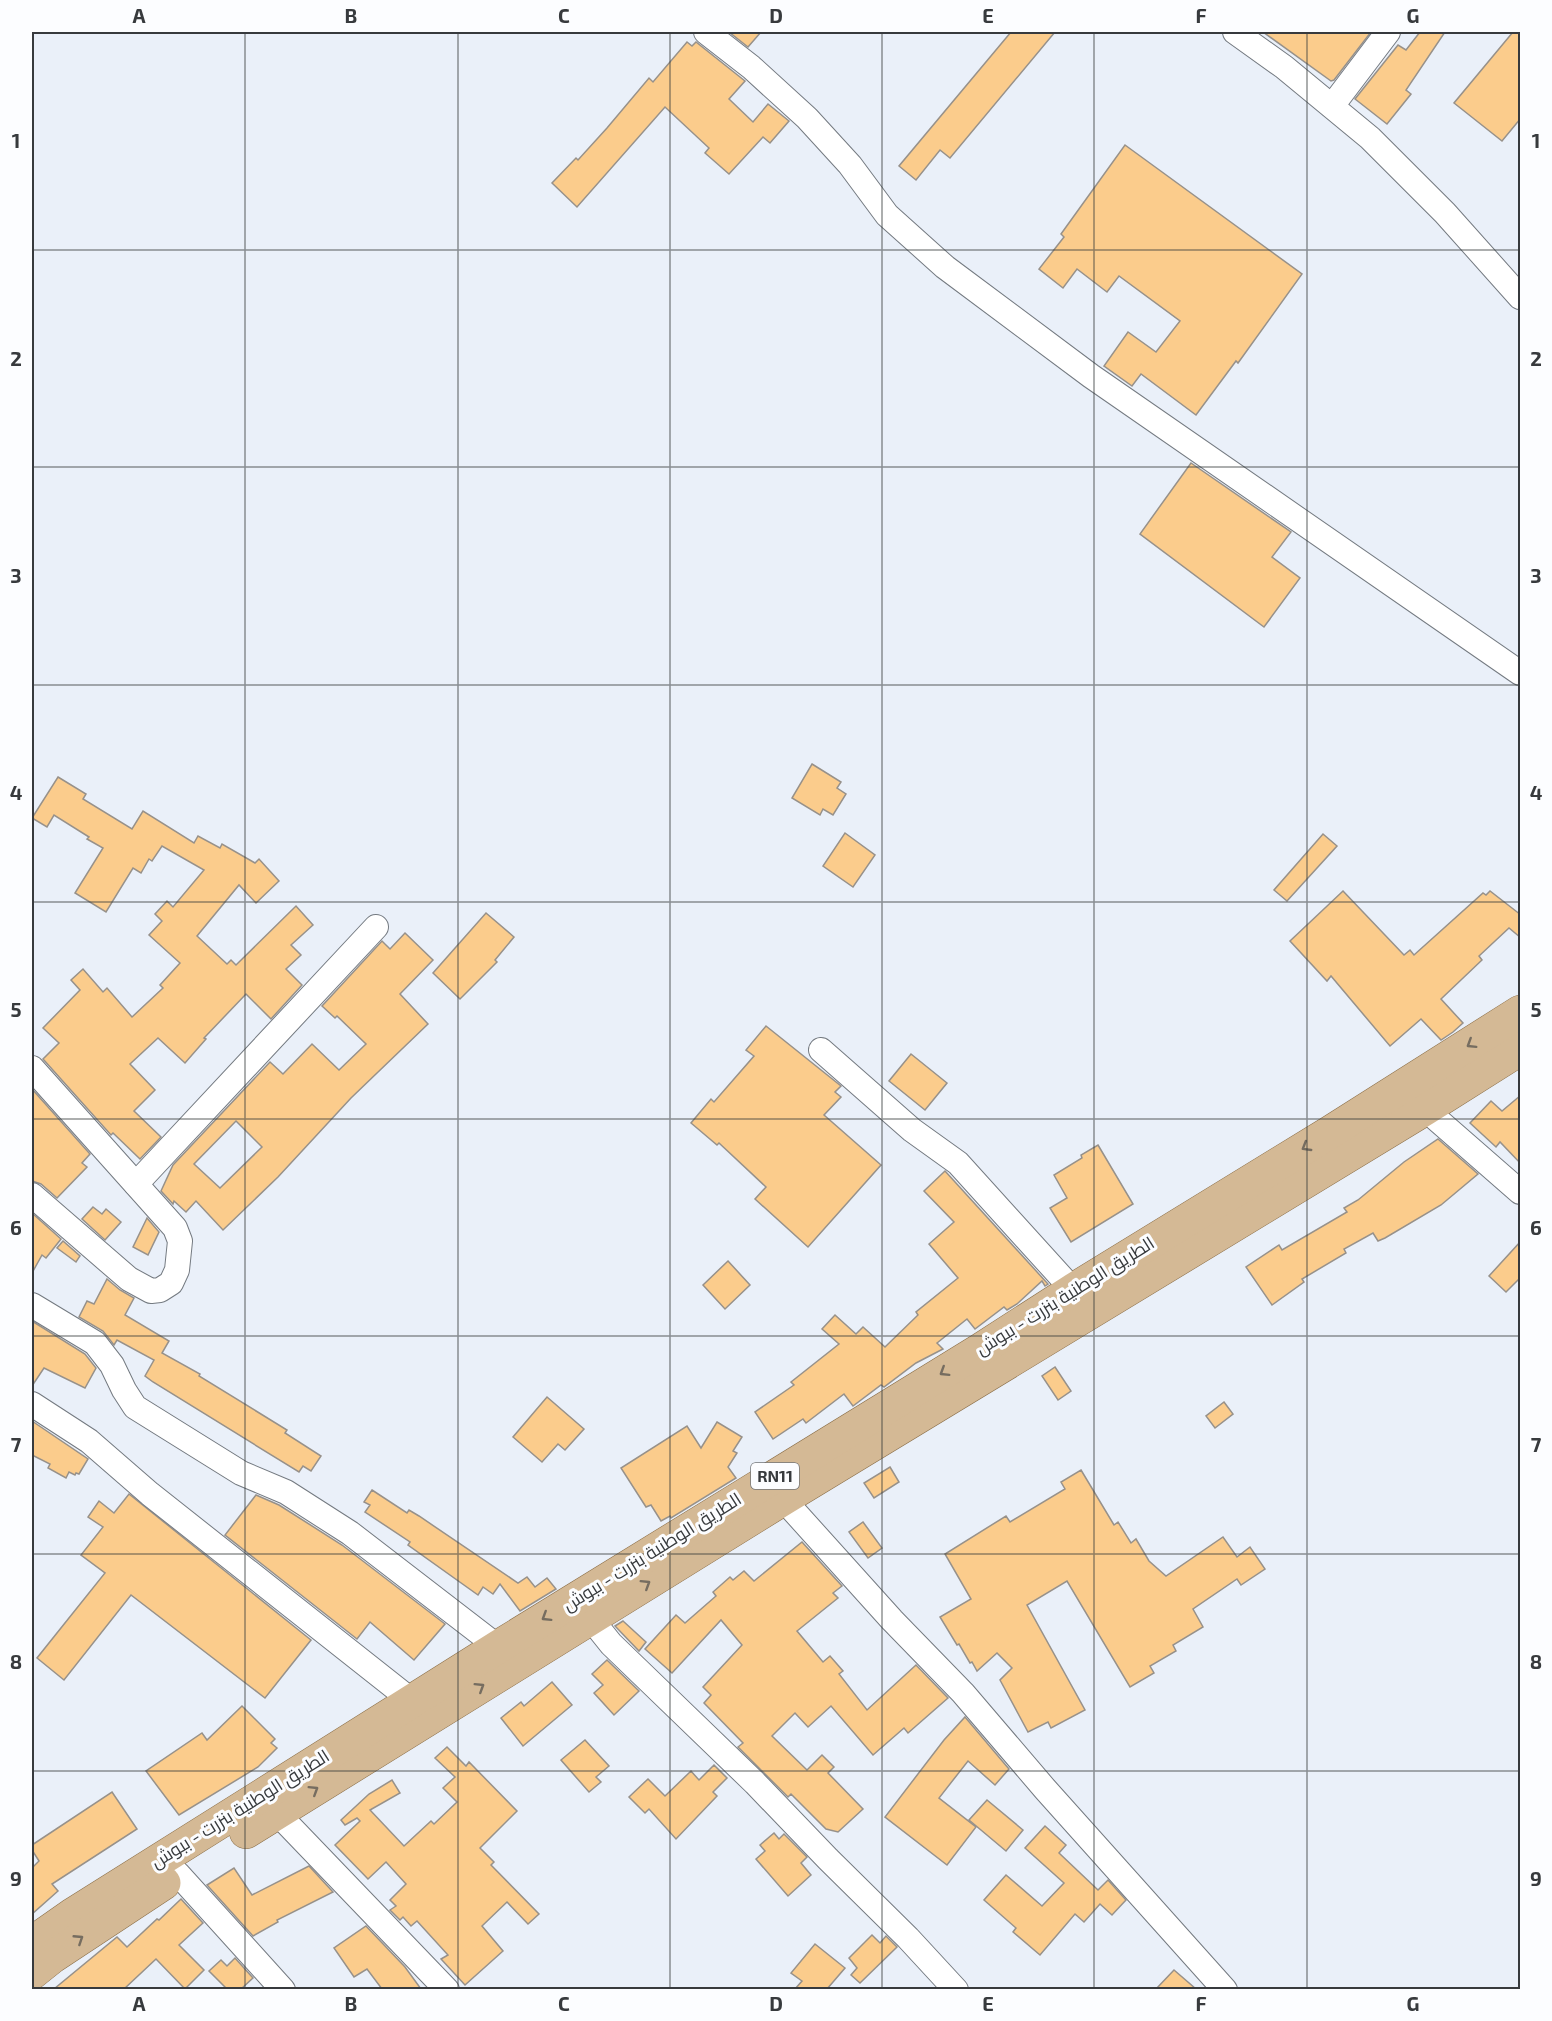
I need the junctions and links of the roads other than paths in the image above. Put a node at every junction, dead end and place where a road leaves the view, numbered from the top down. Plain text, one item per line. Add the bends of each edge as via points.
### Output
1 (706, 32) edge
2 (1235, 32) edge
3 (1388, 32) edge
4 (1332, 106) junction
5 (1521, 297) edge
6 (1521, 673) edge
7 (376, 927) dead end
8 (1521, 1012) edge
9 (1521, 1049) edge
10 (821, 1050) dead end
11 (32, 1068) edge
12 (1425, 1109) junction
13 (136, 1184) junction
14 (1521, 1192) edge
15 (32, 1195) edge
16 (1073, 1290) junction
17 (32, 1305) edge
18 (32, 1404) edge
19 (783, 1499) junction
20 (591, 1618) junction
21 (498, 1647) junction
22 (412, 1701) junction
23 (277, 1813) junction
24 (178, 1874) junction
25 (32, 1943) edge
26 (32, 1973) edge
27 (283, 1989) edge
28 (447, 1989) edge
29 (956, 1989) edge
30 (1225, 1989) edge

1 - 6 street via 752,67 807,118 850,165 887,215 945,267 1091,376
2 - 4 street
3 - 4 street
4 - 5 street via 1387,154
7 - 13 street
8 -> 16 main road, الطريق الوطنية بنزرت - ببوش / RN11
9 - 12 main road, الطريق الوطنية بنزرت - ببوش / RN11
10 - 16 street via 912,1130 958,1163
11 - 13 street
12 - 14 street
12 - 19 main road, الطريق الوطنية بنزرت - ببوش / RN11
13 - 15 street via 175,1228 180,1241 177,1270 171,1282 160,1290 152,1291 129,1279
16 -> 21 main road, الطريق الوطنية بنزرت - ببوش / RN11
17 - 21 street via 95,1343 135,1407 241,1473 286,1492 350,1533
18 - 22 street via 89,1441 150,1494
20 -> 19 main road, الطريق الوطنية بنزرت - ببوش / RN11
19 - 30 street via 963,1693
23 -> 20 main road, الطريق الوطنية بنزرت - ببوش / RN11
20 - 29 street via 611,1644 755,1783
21 - 22 main road, الطريق الوطنية بنزرت - ببوش / RN11
22 - 25 main road, الطريق الوطنية بنزرت - ببوش / RN11
23 - 24 main road, الطريق الوطنية بنزرت - ببوش / RN11
23 - 28 street
26 -> 24 main road, الطريق الوطنية بنزرت - ببوش / RN11
24 - 27 street

